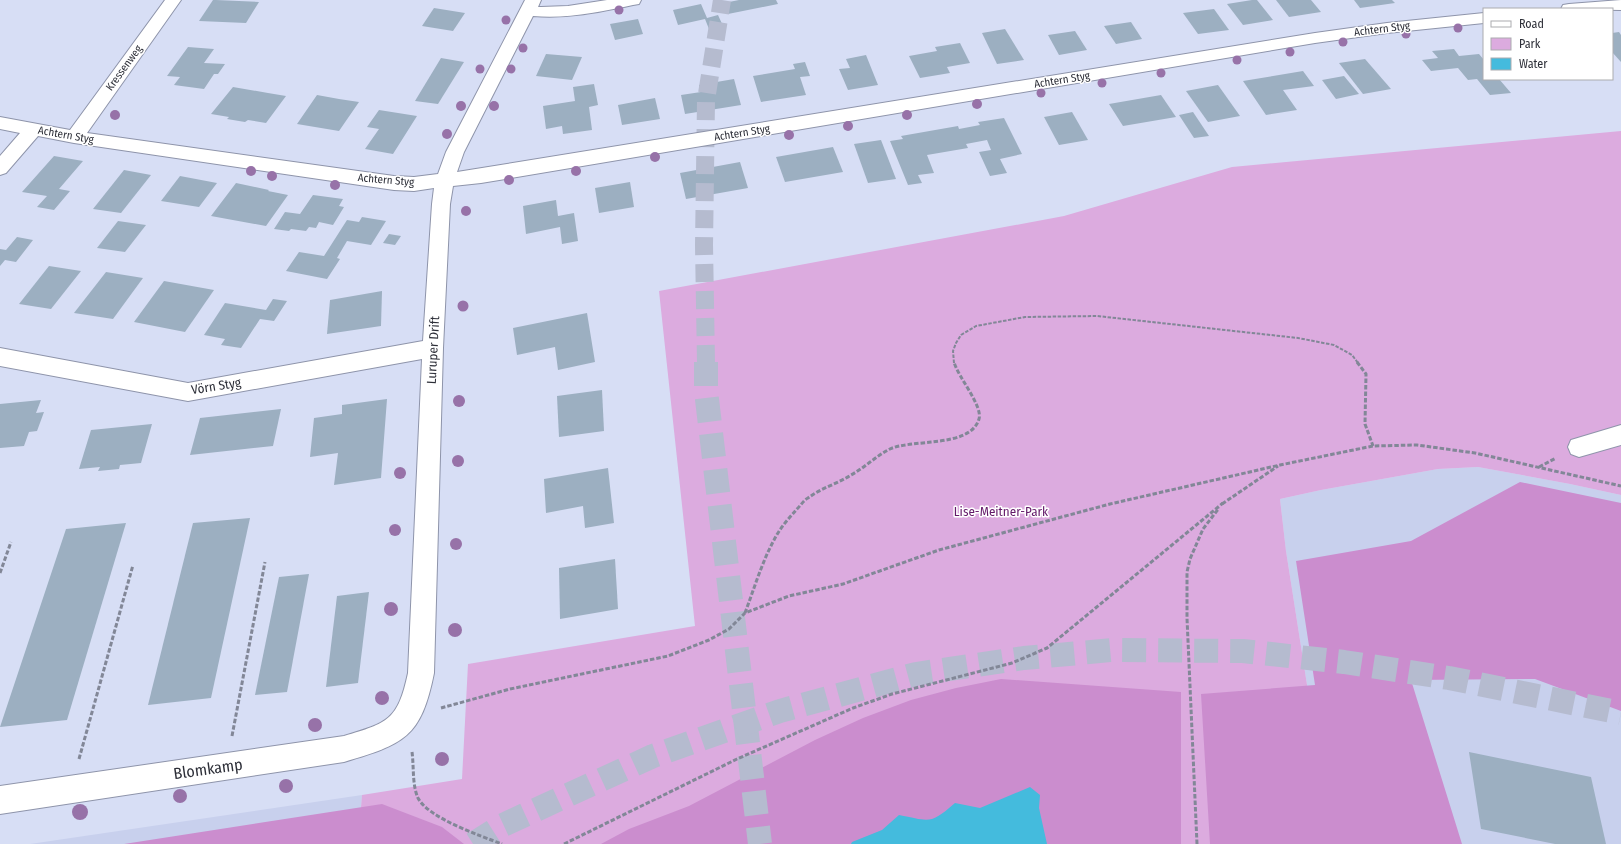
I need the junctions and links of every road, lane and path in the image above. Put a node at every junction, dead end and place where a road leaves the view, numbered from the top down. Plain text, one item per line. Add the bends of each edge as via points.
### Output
1 (173, 0) edge
2 (633, 0) edge
3 (1621, 5) edge
4 (530, 6) edge
5 (1582, 8) edge
6 (1483, 18) edge
7 (0, 123) edge
8 (34, 129) junction
9 (74, 137) junction
10 (0, 168) edge
11 (445, 181) junction
12 (433, 348) junction
13 (0, 357) edge
14 (1621, 435) edge
15 (1373, 446) junction
16 (1579, 447) dead end
17 (1280, 465) junction
18 (1621, 486) edge
19 (1223, 503) junction
20 (11, 542) dead end
21 (265, 562) dead end
22 (134, 565) dead end
23 (0, 573) edge
24 (745, 613) junction
25 (408, 718) junction
26 (226, 766) junction
27 (71, 789) junction
28 (0, 800) edge
29 (502, 844) edge
30 (564, 844) edge
31 (1197, 844) edge

1 - 9 street, Kressenweg
2 - 4 street via 550,14
3 - 5 street
4 - 11 street, Luruper Drift via 455,152
6 - 11 street, Achtern Styg via 1315,38
7 - 8 street, Achtern Styg
8 - 9 street, Achtern Styg
8 - 10 street
9 - 11 street, Achtern Styg via 394,183
11 - 12 street, Luruper Drift via 441,204
12 - 13 street, Vörn Styg via 188,392
12 - 25 street, Luruper Drift via 421,673 418,695
14 - 16 street
15 - 17 path
15 - 18 path via 1417,445 1475,454
15 - 24 path via 1366,424 1366,374 1352,355 1334,345 1298,338 1097,316 1025,317 976,326 961,335 953,351 956,370 978,408 978,419 974,427 966,434 942,442 911,444 889,449 850,476 807,498 774,540
17 - 19 path
17 - 24 path via 1110,504 939,550 843,584 789,596
19 - 30 path via 1047,648 1012,663 892,694 853,708 738,759
19 - 31 path via 1203,529 1187,572
20 - 23 path
21 - 26 path
22 - 27 path
24 - 25 path via 729,629 668,656 510,689
25 - 26 street, Blomkamp via 392,732 344,748
25 - 29 path via 418,799 425,809
26 - 27 street, Blomkamp
27 - 28 street, Blomkamp

